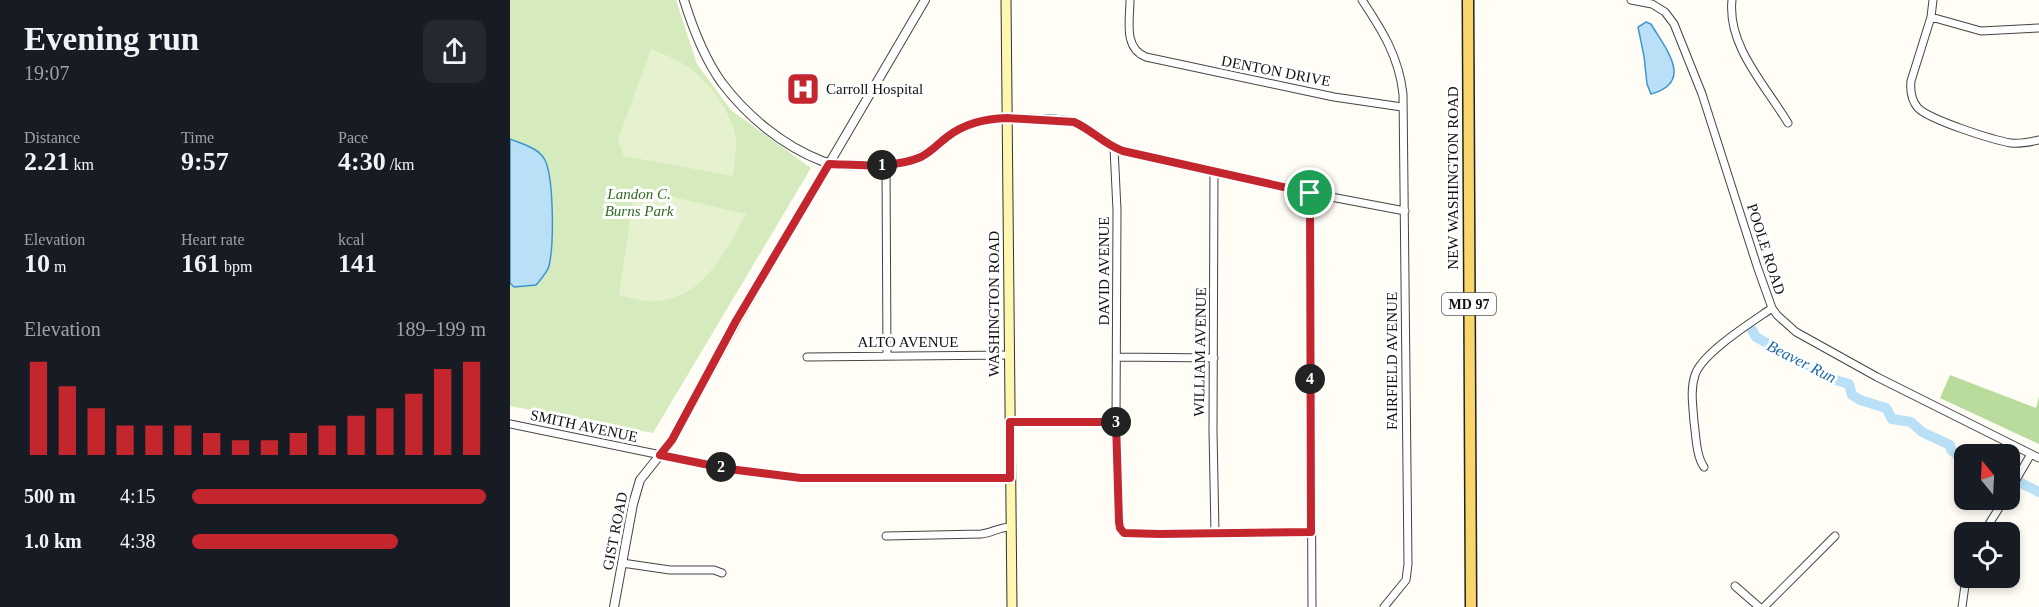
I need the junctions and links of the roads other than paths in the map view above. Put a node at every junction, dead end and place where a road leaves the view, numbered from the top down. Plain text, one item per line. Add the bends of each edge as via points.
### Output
1 (684, 0) edge
2 (925, 0) edge
3 (1006, 0) edge
4 (1130, 0) edge
5 (1362, 0) edge
6 (1468, 0) edge
7 (1631, 0) edge
8 (1731, 0) edge
9 (1933, 0) edge
10 (1652, 2) edge
11 (1931, 17) junction
12 (2039, 28) edge
13 (1402, 107) junction
14 (1007, 118) junction
15 (1788, 123) dead end
16 (2039, 140) edge
17 (1114, 148) junction
18 (829, 164) junction
19 (886, 165) junction
20 (1214, 171) junction
21 (1310, 193) junction
22 (1405, 211) junction
23 (1772, 308) junction
24 (1009, 355) junction
25 (887, 356) junction
26 (807, 357) dead end
27 (1118, 357) junction
28 (1214, 358) junction
29 (1010, 422) junction
30 (1116, 422) junction
31 (510, 424) edge
32 (2031, 453) junction
33 (660, 455) junction
34 (2039, 458) edge
35 (1704, 467) dead end
36 (2020, 473) edge
37 (1010, 478) junction
38 (1011, 527) junction
39 (1311, 532) junction
40 (1215, 533) junction
41 (886, 536) dead end
42 (1835, 536) dead end
43 (622, 563) junction
44 (722, 573) dead end
45 (1735, 586) dead end
46 (1965, 588) edge
47 (1312, 605) edge
48 (614, 607) edge
49 (1012, 607) edge
50 (1384, 607) edge
51 (1471, 607) edge
52 (1759, 607) edge
53 (1764, 607) edge
54 (1962, 607) edge

1 - 18 street via 706,55 733,96 777,136
2 - 18 street, GIST ROAD
3 - 14 main road, WASHINGTON ROAD
4 - 13 street, DENTON DRIVE via 1131,45 1146,57 1334,97
5 - 13 street, FAIRFIELD AVENUE via 1396,58 1402,82
6 - 51 main road, NEW WASHINGTON ROAD / MD 97
7 - 10 street, POOLE ROAD
8 - 15 street via 1733,27 1742,49
9 - 11 street
10 - 23 street, POOLE ROAD via 1674,24 1685,48
11 - 12 street via 1981,31
11 - 16 street via 1911,81 1917,107 1999,141
13 - 22 street, FAIRFIELD AVENUE
14 - 17 street via 1074,122
14 - 19 street via 970,124 922,156
14 - 24 main road, WASHINGTON ROAD
17 - 20 street
17 - 27 street, DAVID AVENUE
18 - 19 street
18 - 33 street, GIST ROAD
19 - 25 street
20 - 21 street
20 - 28 street, WILLIAM AVENUE
21 - 22 street
21 - 39 street
22 - 50 street, FAIRFIELD AVENUE via 1408,564 1406,580
23 - 32 street, POOLE ROAD via 1796,332 1819,345
23 - 35 street via 1707,357 1696,372 1692,386 1694,416
24 - 25 street, ALTO AVENUE
24 - 29 main road, WASHINGTON ROAD
25 - 26 street, ALTO AVENUE
27 - 28 street
27 - 30 street, DAVID AVENUE
28 - 40 street, WILLIAM AVENUE
29 - 30 street
29 - 37 main road, WASHINGTON ROAD
30 - 40 street, DAVID AVENUE via 1120,528 1124,533
31 - 33 street, SMITH AVENUE
32 - 34 street, POOLE ROAD
32 - 36 street
33 - 37 street, SMITH AVENUE via 801,478
33 - 43 street, GIST ROAD via 637,487
37 - 38 main road, WASHINGTON ROAD
38 - 41 street via 987,534
38 - 49 main road, WASHINGTON ROAD
39 - 40 street
39 - 47 street
42 - 53 street
43 - 44 street
43 - 48 street, GIST ROAD
45 - 52 street
46 - 54 street

